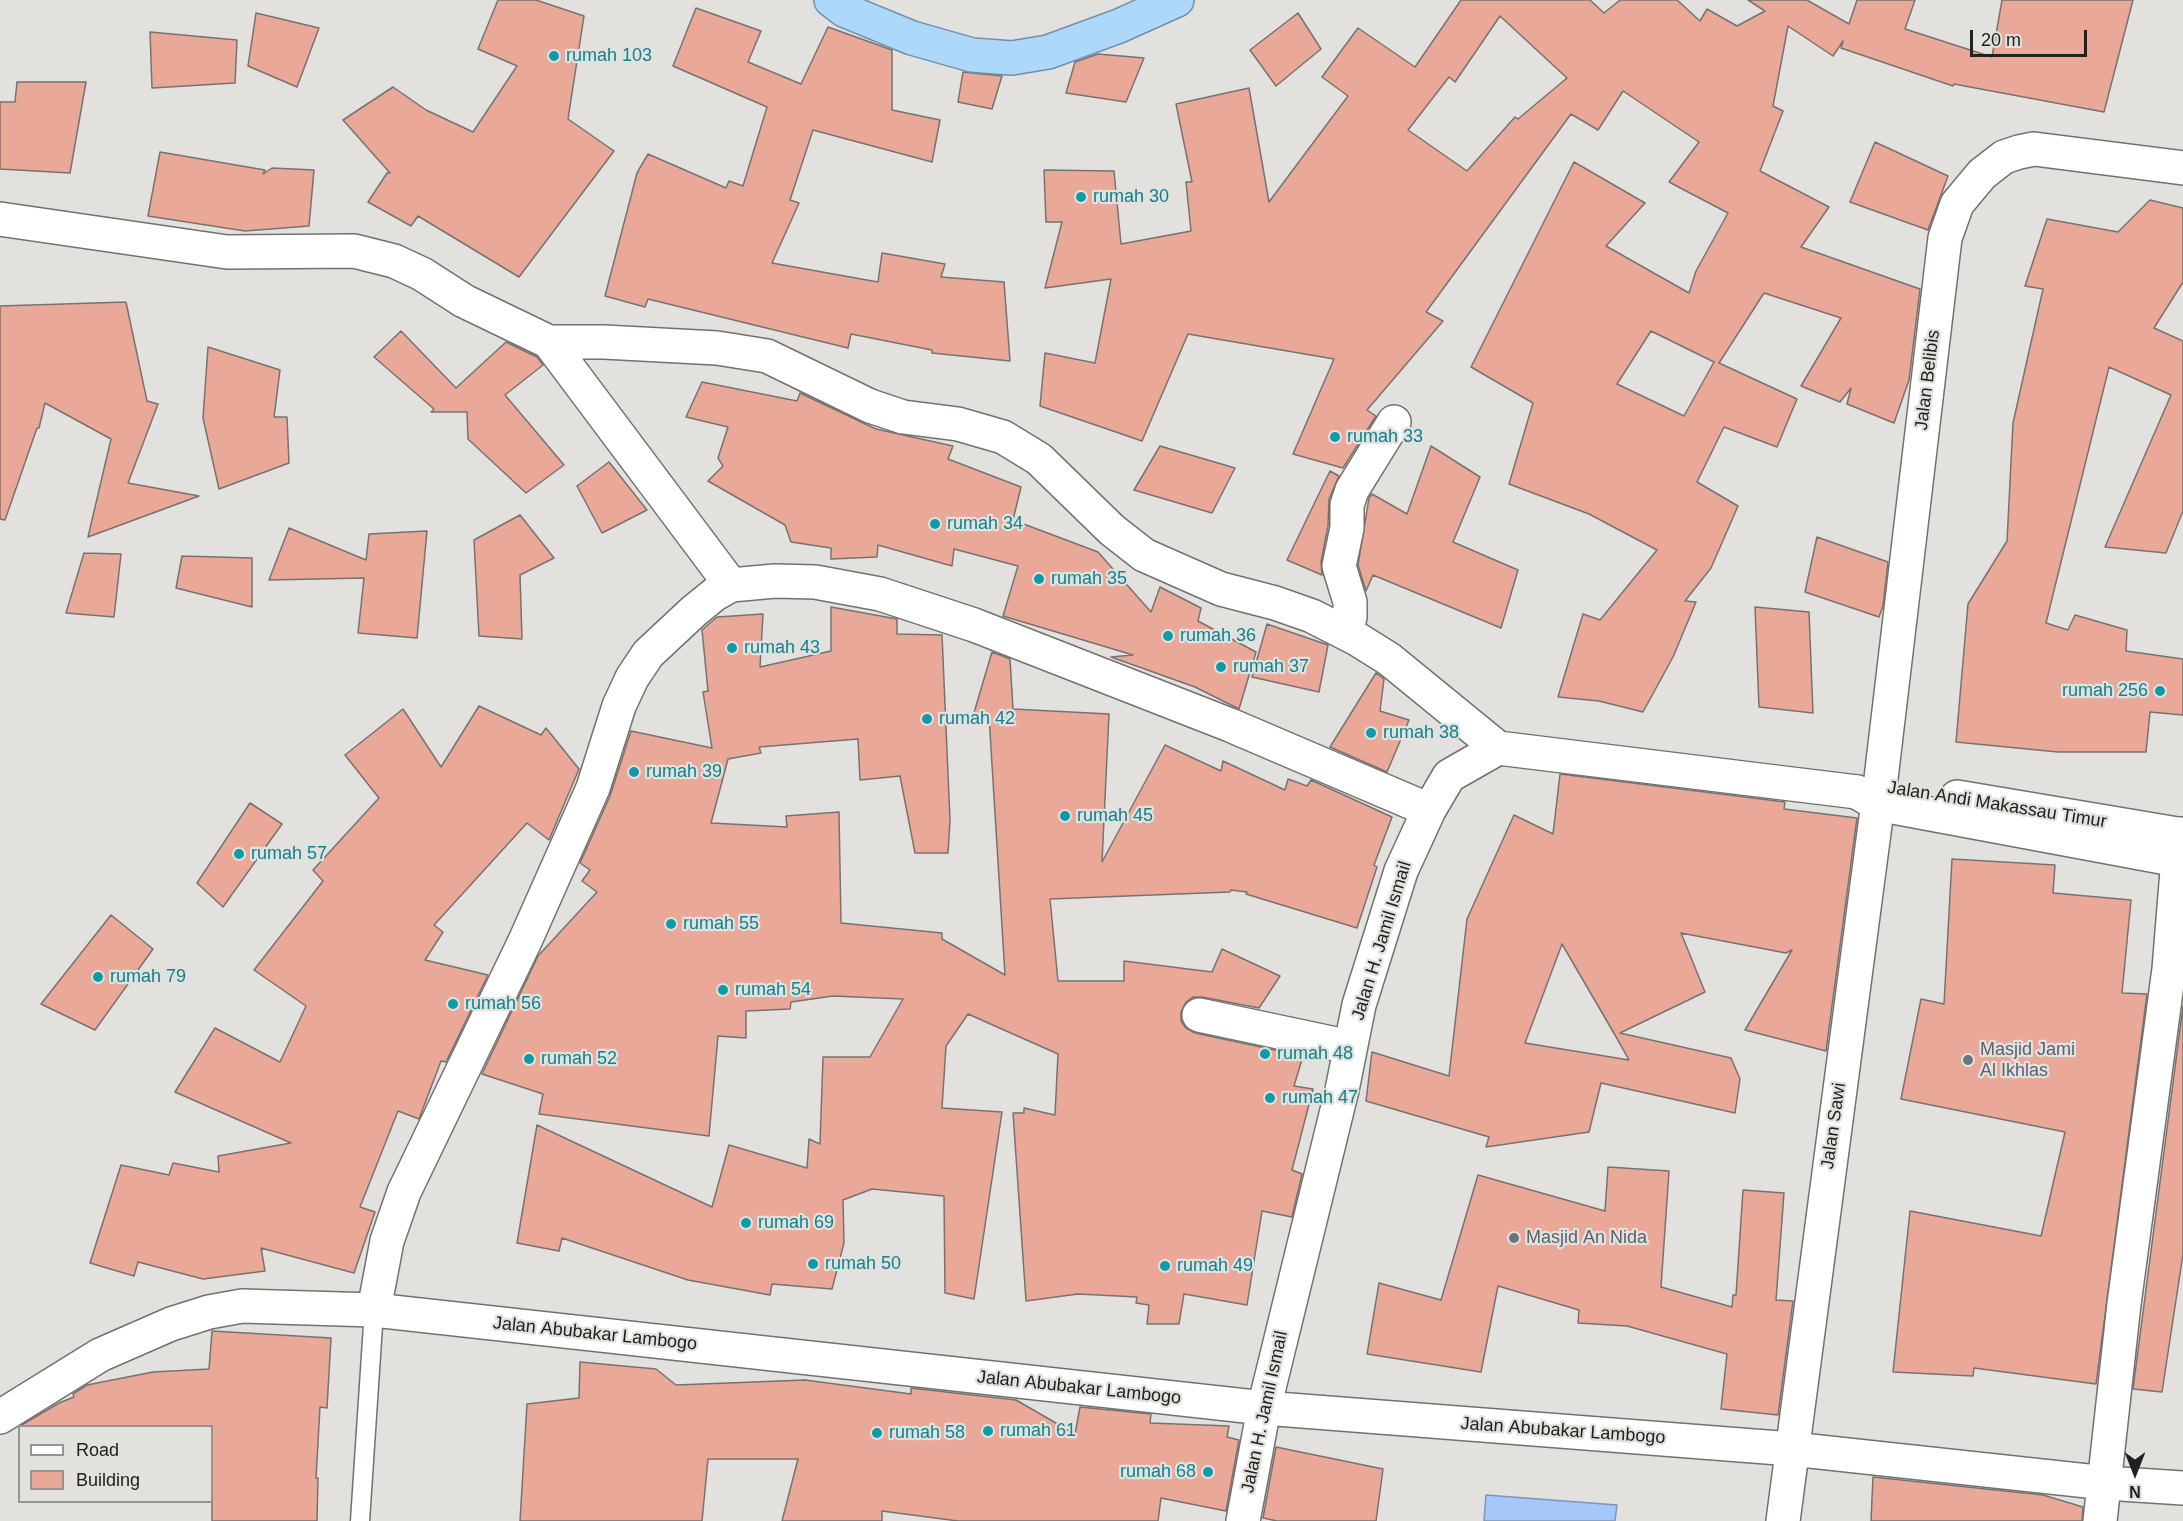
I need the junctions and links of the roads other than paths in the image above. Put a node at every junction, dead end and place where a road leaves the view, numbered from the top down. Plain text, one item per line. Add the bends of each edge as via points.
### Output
1 (831, 0) edge
2 (1177, 0) edge
3 (2183, 168) edge
4 (0, 219) edge
5 (549, 342) junction
6 (1394, 423) dead end
7 (731, 585) junction
8 (1344, 632) junction
9 (1498, 748) junction
10 (1871, 794) junction
11 (1429, 810) junction
12 (2181, 847) edge
13 (1199, 1015) dead end
14 (1350, 1047) junction
15 (374, 1310) junction
16 (1263, 1408) junction
17 (0, 1417) edge
18 (1792, 1449) junction
19 (2106, 1484) junction
20 (2183, 1488) edge
21 (360, 1521) edge
22 (1243, 1521) edge
23 (1783, 1521) edge
24 (2100, 1521) edge

1 - 2 highway via 844,10 912,39 972,55 1012,58 1048,52
3 - 10 street, Jalan Belibis via 2026,151 2004,157 1982,174 1957,204 1945,238
4 - 5 street via 226,252 354,251 394,261 422,274 464,301
5 - 7 street
5 - 8 street via 717,348 767,356 870,406 903,417 958,424 1003,437 1039,459 1144,555 1221,589 1275,603
6 - 8 street via 1352,490 1347,505 1339,566 1350,602
7 - 11 street via 815,582 880,594 974,625 1230,725
7 - 15 street via 694,611 648,654 632,678 593,788 525,941 404,1192 387,1241
8 - 9 street via 1389,659
9 - 10 street
9 - 11 street, Jalan H. Jamil Ismail via 1449,776
10 - 12 street, Jalan Andi Makassau Timur
10 - 18 street, Jalan Sawi
11 - 14 street, Jalan H. Jamil Ismail via 1401,871 1359,1005
12 - 19 street via 2169,969 2124,1304
13 - 14 street
14 - 16 street, Jalan H. Jamil Ismail
15 - 16 street, Jalan Abubakar Lambogo
15 - 17 street, Jalan Abubakar Lambogo via 242,1306 209,1312 100,1355
15 - 21 lane
16 - 18 street, Jalan Abubakar Lambogo
16 - 22 street, Jalan H. Jamil Ismail
18 - 19 street, Jalan Abubakar Lambogo
18 - 23 street, Jalan Sawi
19 - 20 street, Jalan Abubakar Lambogo
19 - 24 street

